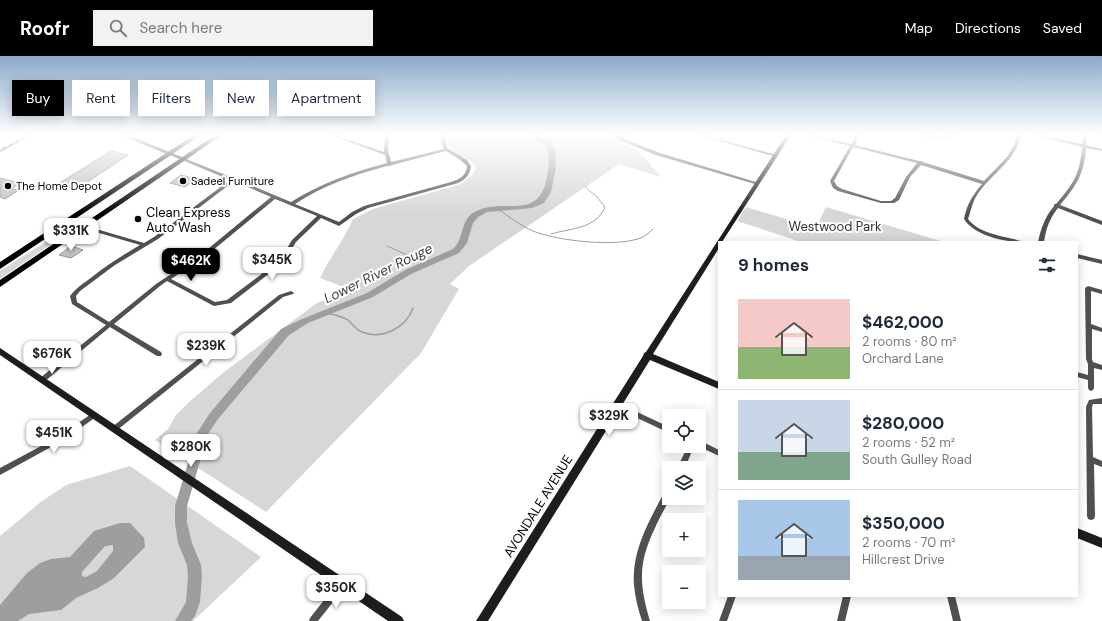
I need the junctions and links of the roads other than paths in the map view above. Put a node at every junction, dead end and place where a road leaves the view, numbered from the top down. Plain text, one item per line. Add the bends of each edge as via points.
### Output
1 (157, 161) edge
2 (181, 161) edge
3 (190, 161) edge
4 (389, 161) edge
5 (404, 161) edge
6 (464, 161) edge
7 (683, 161) edge
8 (771, 161) edge
9 (844, 161) edge
10 (1006, 161) edge
11 (1084, 161) edge
12 (921, 162) joint
13 (390, 165) junction
14 (234, 180) junction
15 (757, 183) junction
16 (984, 183) junction
17 (274, 197) junction
18 (291, 204) junction
19 (1056, 205) junction
20 (320, 216) junction
21 (69, 220) junction
22 (1102, 223) edge
23 (82, 228) junction
24 (38, 241) junction
25 (721, 241) edge
26 (1016, 241) edge
27 (1041, 241) edge
28 (145, 245) junction
29 (56, 246) junction
30 (718, 246) edge
31 (1078, 256) edge
32 (1102, 262) edge
33 (0, 266) edge
34 (167, 279) junction
35 (0, 284) edge
36 (1102, 292) edge
37 (291, 293) dead end
38 (110, 324) junction
39 (1088, 326) junction
40 (1102, 330) edge
41 (0, 351) edge
42 (159, 354) dead end
43 (647, 355) junction
44 (1091, 364) junction
45 (1102, 368) edge
46 (1078, 374) edge
47 (1091, 379) junction
48 (42, 380) junction
49 (718, 386) edge
50 (1090, 388) dead end
51 (1102, 401) edge
52 (616, 405) junction
53 (94, 415) junction
54 (662, 427) edge
55 (114, 429) junction
56 (706, 447) edge
57 (718, 452) edge
58 (1090, 459) junction
59 (1102, 464) edge
60 (0, 472) edge
61 (662, 505) edge
62 (1091, 516) dead end
63 (1078, 533) edge
64 (1102, 543) edge
65 (342, 584) junction
66 (732, 597) edge
67 (847, 597) edge
68 (951, 597) edge
69 (313, 621) edge
70 (398, 621) edge
71 (482, 621) edge
72 (646, 621) edge
73 (723, 621) edge
74 (841, 621) edge
75 (957, 621) edge

1 - 21 main road
2 - 23 main road
3 - 14 street
4 - 13 street
5 - 13 street
6 - 20 street via 468,164 468,172 454,183 366,207 339,224
7 - 15 street
8 - 15 street, AVONDALE AVENUE
9 - 12 street via 832,181 833,185 844,192 889,203 896,200 908,177
10 - 16 street
11 - 19 street via 1079,176
12 - 16 street
13 - 18 street via 333,180
14 - 17 street
14 - 28 street
15 - 25 street, AVONDALE AVENUE
16 - 26 street via 970,204 966,217 969,224 981,231
17 - 18 street
17 - 34 street via 205,254
18 - 20 street
19 - 22 street
19 - 27 street via 1045,222
20 - 34 street via 294,240 278,265 233,299 214,304
21 - 23 main road via 68,230
21 - 24 main road
23 - 28 street
23 - 29 main road
24 - 29 main road via 53,238
24 - 33 main road
28 - 38 street via 113,264 73,296 74,303
29 - 35 main road
30 - 43 street, AVONDALE AVENUE
31 - 32 street
34 - 38 street
36 - 39 street via 1088,288
37 - 55 street via 281,296
38 - 42 street
38 - 48 street
39 - 40 street
39 - 44 street
41 - 48 street
43 - 49 street
43 - 52 street, AVONDALE AVENUE
44 - 45 street
44 - 47 street
46 - 47 street
47 - 50 street
48 - 53 street
51 - 58 street via 1094,400 1090,403
52 - 54 street
52 - 71 street, AVONDALE AVENUE
53 - 55 street
53 - 60 street via 60,439
55 - 65 street
56 - 57 street
58 - 59 street
58 - 62 street
61 - 72 street via 638,559 638,594
63 - 64 street
65 - 69 street
65 - 70 street
66 - 73 street
67 - 74 street
68 - 75 street

